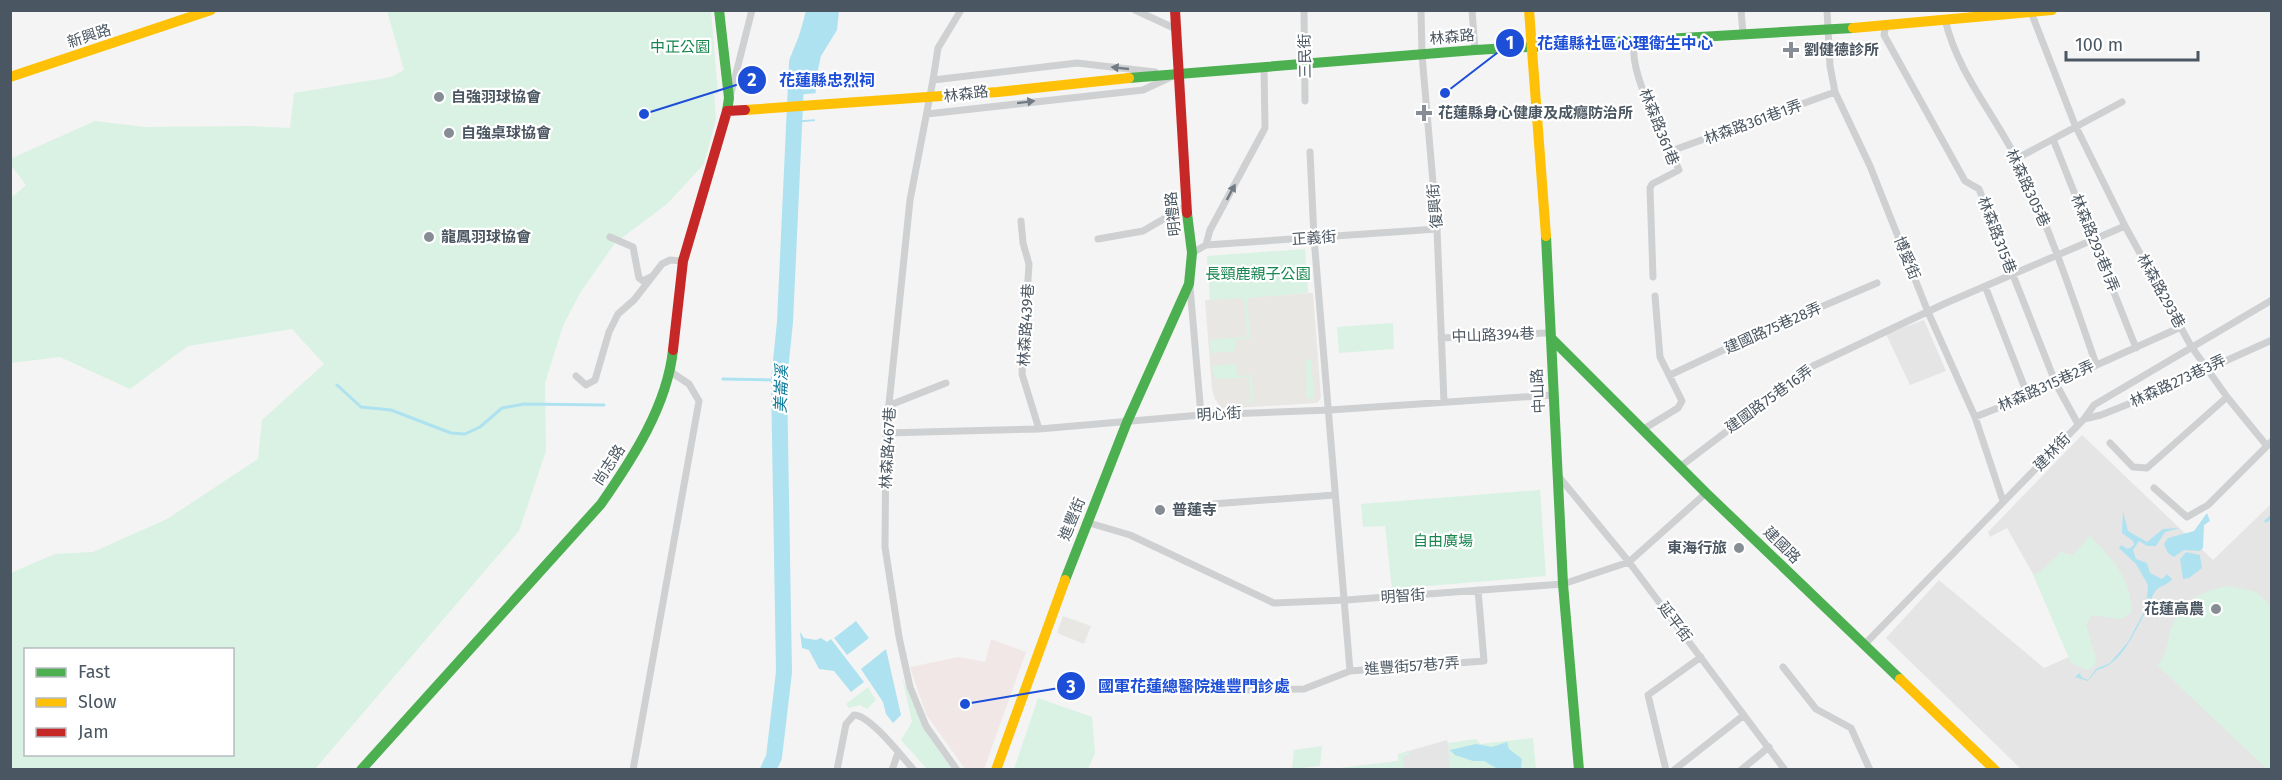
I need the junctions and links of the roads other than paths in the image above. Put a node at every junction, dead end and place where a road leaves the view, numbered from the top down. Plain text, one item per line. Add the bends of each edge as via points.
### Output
1 (210, 10) edge
2 (719, 10) edge
3 (752, 10) edge
4 (961, 10) edge
5 (1136, 10) edge
6 (1175, 10) edge
7 (1304, 10) edge
8 (1421, 10) edge
9 (1472, 10) edge
10 (1529, 10) edge
11 (1741, 10) edge
12 (1827, 10) edge
13 (2052, 10) edge
14 (2031, 12) edge
15 (1958, 14) edge
16 (1945, 19) junction
17 (1886, 25) junction
18 (1176, 29) junction
19 (1827, 29) junction
20 (1743, 34) junction
21 (1635, 40) junction
22 (1533, 46) junction
23 (1475, 50) junction
24 (1422, 55) junction
25 (1306, 63) junction
26 (1264, 67) junction
27 (1179, 74) junction
28 (10, 77) edge
29 (933, 80) junction
30 (1835, 92) junction
31 (729, 98) junction
32 (1305, 101) dead end
33 (2122, 102) dead end
34 (727, 111) junction
35 (927, 114) junction
36 (2075, 125) junction
37 (2053, 139) junction
38 (1671, 151) junction
39 (1310, 152) dead end
40 (2016, 159) junction
41 (1186, 206) junction
42 (1022, 220) dead end
43 (2125, 226) junction
44 (1437, 229) junction
45 (610, 237) dead end
46 (1314, 238) junction
47 (2094, 238) junction
48 (1098, 239) dead end
49 (1206, 245) junction
50 (1192, 252) junction
51 (2058, 254) junction
52 (683, 261) junction
53 (2013, 275) junction
54 (1653, 277) dead end
55 (649, 280) junction
56 (1190, 284) junction
57 (1877, 284) dead end
58 (1985, 286) junction
59 (1655, 296) dead end
60 (2271, 300) edge
61 (1928, 312) junction
62 (2181, 327) junction
63 (1548, 336) junction
64 (1441, 338) junction
65 (2271, 340) edge
66 (2191, 346) junction
67 (2136, 348) junction
68 (2096, 364) junction
69 (2205, 368) junction
70 (671, 372) junction
71 (1670, 375) junction
72 (576, 376) dead end
73 (946, 383) dead end
74 (2056, 384) junction
75 (1552, 394) junction
76 (2028, 396) junction
77 (2227, 397) junction
78 (1444, 402) junction
79 (890, 405) junction
80 (1329, 410) junction
81 (1201, 415) junction
82 (1975, 417) junction
83 (1126, 422) junction
84 (2081, 422) junction
85 (1039, 429) junction
86 (1642, 430) junction
87 (886, 433) junction
88 (2110, 443) dead end
89 (2269, 443) edge
90 (1681, 466) junction
91 (1560, 478) junction
92 (2154, 488) dead end
93 (1706, 493) junction
94 (1335, 495) junction
95 (2004, 501) junction
96 (1212, 504) dead end
97 (1086, 522) junction
98 (1629, 562) junction
99 (1563, 584) junction
100 (1478, 590) junction
101 (1346, 600) junction
102 (1864, 645) junction
103 (1701, 657) junction
104 (1783, 667) dead end
105 (1350, 671) junction
106 (1226, 683) dead end
107 (1744, 715) junction
108 (1769, 747) junction
109 (898, 753) junction
110 (361, 770) edge
111 (633, 770) edge
112 (837, 770) edge
113 (892, 770) edge
114 (914, 770) edge
115 (957, 770) edge
116 (996, 770) edge
117 (1579, 770) edge
118 (1666, 770) edge
119 (1674, 770) edge
120 (1741, 770) edge
121 (1785, 770) edge
122 (1870, 770) edge
123 (1995, 770) edge

1 - 28 street, 新興路
2 - 31 street
3 - 31 street
4 - 29 street via 938,48
5 - 18 street
6 - 18 street, 明禮路
7 - 25 street, 三民街
8 - 24 street, 復興街
9 - 23 street
10 - 22 street, 中山路
11 - 20 street
12 - 19 street, 博愛街
13 - 14 street, 林森路
14 - 15 street, 林森路
14 - 36 street, 林森路293巷
15 - 16 street, 林森路
16 - 17 street, 林森路
16 - 40 street, 林森路305巷 via 1950,43
17 - 19 street, 林森路
17 - 53 street, 林森路315巷 via 1884,35 1965,181 1979,189
18 - 27 street, 明禮路
19 - 20 street, 林森路
19 - 30 street, 博愛街
20 - 21 street, 林森路
21 - 22 street, 林森路
21 - 38 street, 林森路361巷 via 1632,51 1638,77
22 - 23 street, 林森路
22 - 63 street, 中山路
23 - 24 street, 林森路
24 - 25 street, 林森路
24 - 44 street, 復興街
25 - 26 street, 林森路
25 - 32 street, 三民街
26 - 27 street, 林森路
49 -> 26 street via 1210,230 1265,128
27 -> 29 street, 林森路 via 1077,63
27 - 34 street, 林森路 via 998,92
35 -> 27 street, 林森路 via 1143,90
27 - 41 street, 明禮路
29 - 35 street, 林森路
30 - 38 street, 林森路361巷1弄
30 - 61 street, 博愛街 via 1870,166
31 - 34 street
33 - 36 street
34 - 52 street, 尚志路
35 - 79 street, 林森路467巷 via 910,200
36 - 37 street
36 - 43 street, 林森路293巷
37 - 40 street
37 - 47 street, 林森路293巷1弄
38 - 54 street, 林森路361巷 via 1679,170 1652,184 1649,200
39 - 46 street
40 - 51 street, 林森路305巷
41 - 48 street via 1143,231
41 - 50 street, 明禮路
42 - 85 street, 林森路439巷 via 1029,264 1023,374
43 - 47 street, 建國路75巷16弄
43 - 62 street, 林森路293巷
44 - 46 street, 正義街
44 - 64 street, 復興街
45 - 55 street via 633,247 639,278
46 - 49 street, 正義街
46 - 80 street
47 - 51 street, 建國路75巷16弄
47 - 67 street, 林森路293巷1弄
49 - 50 street, 正義街
50 - 56 street, 明禮路
51 - 53 street, 建國路75巷16弄
51 - 68 street, 林森路305巷
52 - 55 street via 664,259
52 - 70 street, 尚志路
53 - 58 street, 建國路75巷16弄
53 - 74 street, 林森路315巷
55 - 72 street via 618,314 595,380 586,385
56 - 81 street, 明禮路
56 - 83 street, 進豐街
57 - 71 street, 建國路75巷28弄
58 - 61 street, 建國路75巷16弄
58 - 76 street
59 - 71 street via 1660,357
60 - 66 street, 建林街
61 - 82 street, 博愛街
61 - 90 street, 建國路75巷16弄 via 1813,366
62 - 66 street, 林森路293巷
62 - 67 street, 林森路315巷2弄
63 - 64 street, 中山路394巷
63 - 75 street, 中山路
63 - 86 street, 建國路
64 - 78 street, 復興街
65 - 69 street, 林森路273巷3弄
66 - 69 street, 林森路293巷
66 - 84 street, 建林街 via 2094,405
67 - 68 street, 林森路315巷2弄
68 - 74 street, 林森路315巷2弄
69 - 77 street, 林森路293巷
69 - 84 street, 林森路273巷3弄
70 - 110 street, 尚志路 via 655,418 601,504
70 - 111 street via 689,384 699,401
71 - 86 street via 1683,401
73 - 79 street
74 - 76 street, 林森路315巷2弄
74 - 84 street, 林森路315巷
75 - 78 street, 明心街
75 - 91 street, 中山路
76 - 82 street, 林森路315巷2弄
77 - 88 street via 2147,468 2133,467
77 - 89 street, 林森路293巷
78 - 80 street, 明心街
79 - 87 street, 林森路467巷
80 - 81 street, 明心街
80 - 94 street
81 - 83 street, 明心街
82 - 95 street, 博愛街
83 - 85 street, 明心街
83 - 97 street, 進豐街
84 - 95 street, 建林街
85 - 87 street, 明心街
86 - 90 street, 建國路
87 - 115 street, 林森路467巷 via 885,547 899,641 910,687 926,726
89 - 92 street via 2208,505 2187,517
90 - 93 street, 建國路
91 - 98 street, 延平街
91 - 99 street, 中山路
93 - 98 street, 明智街
93 - 102 street, 建國路
94 - 96 street
94 - 101 street
95 - 102 street, 建林街
97 - 101 street, 明智街 via 1130,535 1274,603
97 - 116 street, 進豐街
98 - 99 street, 明智街
98 - 103 street, 延平街
99 - 100 street, 明智街
99 - 117 street, 中山路
100 - 101 street, 明智街
100 - 105 street, 進豐街57巷7弄 via 1484,661
101 - 105 street
102 - 123 street, 建國路
103 - 107 street, 延平街
103 - 118 street via 1648,695
104 - 122 street via 1816,709 1851,728
105 - 106 street, 進豐街57巷7弄 via 1304,689 1239,690
107 - 108 street, 延平街
107 - 119 street
108 - 120 street
108 - 121 street, 延平街
109 - 112 street via 864,717 854,716 846,724
109 - 113 street
109 - 114 street

